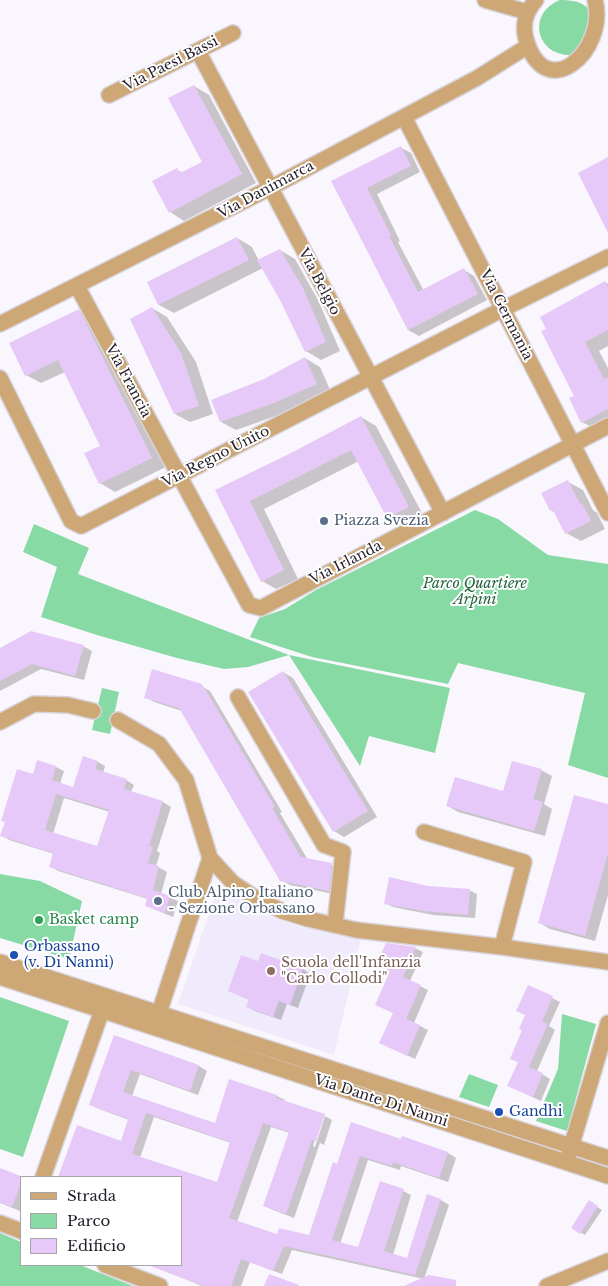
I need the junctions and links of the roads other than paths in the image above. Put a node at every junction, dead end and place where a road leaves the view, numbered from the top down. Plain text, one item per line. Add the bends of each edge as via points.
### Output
1 (485, 0) edge
2 (596, 0) edge
3 (532, 6) edge
4 (233, 33) dead end
5 (528, 46) junction
6 (198, 51) junction
7 (109, 95) dead end
8 (404, 116) junction
9 (270, 188) junction
10 (608, 257) edge
11 (77, 286) junction
12 (503, 309) junction
13 (0, 324) edge
14 (0, 378) edge
15 (370, 378) junction
16 (608, 426) edge
17 (573, 444) junction
18 (179, 476) junction
19 (443, 513) junction
20 (608, 513) edge
21 (238, 697) dead end
22 (94, 711) dead end
23 (118, 720) dead end
24 (0, 722) edge
25 (424, 832) dead end
26 (210, 858) junction
27 (334, 924) junction
28 (502, 947) junction
29 (0, 962) edge
30 (608, 962) edge
31 (0, 977) edge
32 (105, 1004) junction
33 (157, 1020) junction
34 (608, 1023) edge
35 (572, 1146) junction
36 (608, 1158) edge
37 (567, 1163) junction
38 (43, 1176) edge
39 (608, 1176) edge
40 (0, 1223) edge
41 (20, 1231) edge
42 (608, 1261) edge
43 (108, 1266) edge
44 (565, 1283) edge
45 (160, 1286) edge
46 (547, 1286) edge

1 - 3 street
2 - 5 street via 605,15 607,37 596,58 576,69 564,70 538,59
3 - 5 street via 524,23
4 - 6 street, Via Paesi Bassi
5 - 8 street, Via Danimarca via 477,78
6 - 7 street, Via Paesi Bassi
6 - 9 street, Via Belgio
8 - 9 street, Via Danimarca
8 - 12 street, Via Germania
9 - 11 street, Via Danimarca
9 - 15 street, Via Belgio
10 - 12 street, Via Regno Unito
11 - 13 street, Via Danimarca
11 - 18 street, Via Francia
12 - 15 street, Via Regno Unito
12 - 17 street, Via Germania
14 - 18 street, Via Regno Unito via 71,521 81,526
15 - 18 street, Via Regno Unito
15 - 19 street, Via Belgio
16 - 17 street, Via Irlanda
17 - 19 street, Via Irlanda
17 - 20 street, Via Germania
18 - 19 street, Via Irlanda via 249,605 260,608
21 - 27 street via 324,845 343,852
22 - 24 street via 68,705 34,704
23 - 26 street via 159,744 186,780
25 - 28 street via 524,862
26 - 27 street via 234,883 257,899 308,919
26 - 33 street
27 - 28 street via 356,930
28 - 30 street
29 - 32 street, Via Dante Di Nanni
31 - 32 street, Via Dante Di Nanni
32 - 33 street, Via Dante Di Nanni
32 - 38 street
33 - 35 street, Via Dante Di Nanni
33 - 37 street, Via Dante Di Nanni
34 - 35 street
35 - 36 street, Via Dante Di Nanni
35 - 37 street
37 - 39 street, Via Dante Di Nanni
40 - 41 street
42 - 44 street
43 - 45 street
44 - 46 street

